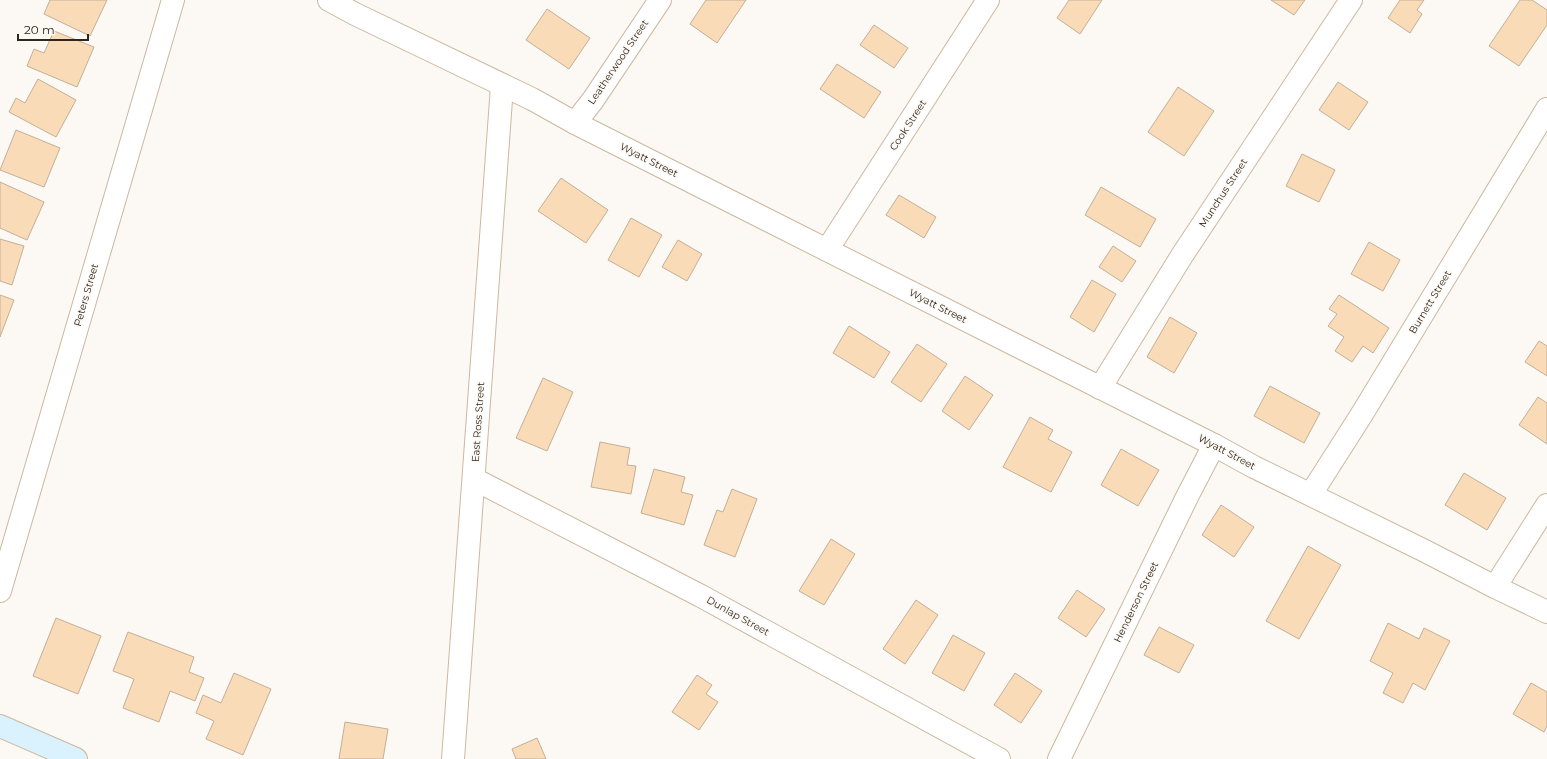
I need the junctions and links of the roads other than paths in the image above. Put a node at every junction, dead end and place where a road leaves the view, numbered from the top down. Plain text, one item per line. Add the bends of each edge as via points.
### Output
1 (173, 0) edge
2 (329, 0) edge
3 (660, 0) edge
4 (988, 0) edge
5 (1351, 0) edge
6 (502, 86) junction
7 (1547, 109) edge
8 (575, 123) junction
9 (827, 250) junction
10 (1100, 388) junction
11 (1214, 445) junction
12 (474, 480) junction
13 (1311, 494) junction
14 (1547, 505) edge
15 (1495, 587) junction
16 (0, 591) edge
17 (1547, 612) edge
18 (0, 726) edge
19 (76, 759) edge
20 (453, 759) edge
21 (999, 759) edge
22 (1059, 759) edge

1 - 16 street, Peters Street
2 - 6 street, Wyatt Street
3 - 8 street, Leatherwood Street
4 - 9 street, Cook Street
5 - 10 street, Munchus Street via 1183,254
6 - 8 street, Wyatt Street
6 - 12 street, East Ross Street
7 - 13 street, Burnett Street
8 - 9 street, Wyatt Street
9 - 10 street, Wyatt Street
10 - 11 street, Wyatt Street
11 - 13 street, Wyatt Street
11 - 22 street, Henderson Street
12 - 20 street, East Ross Street
12 - 21 street, Dunlap Street via 701,596
13 - 15 street, Wyatt Street
14 - 15 street
15 - 17 street, Wyatt Street
18 - 19 main road

